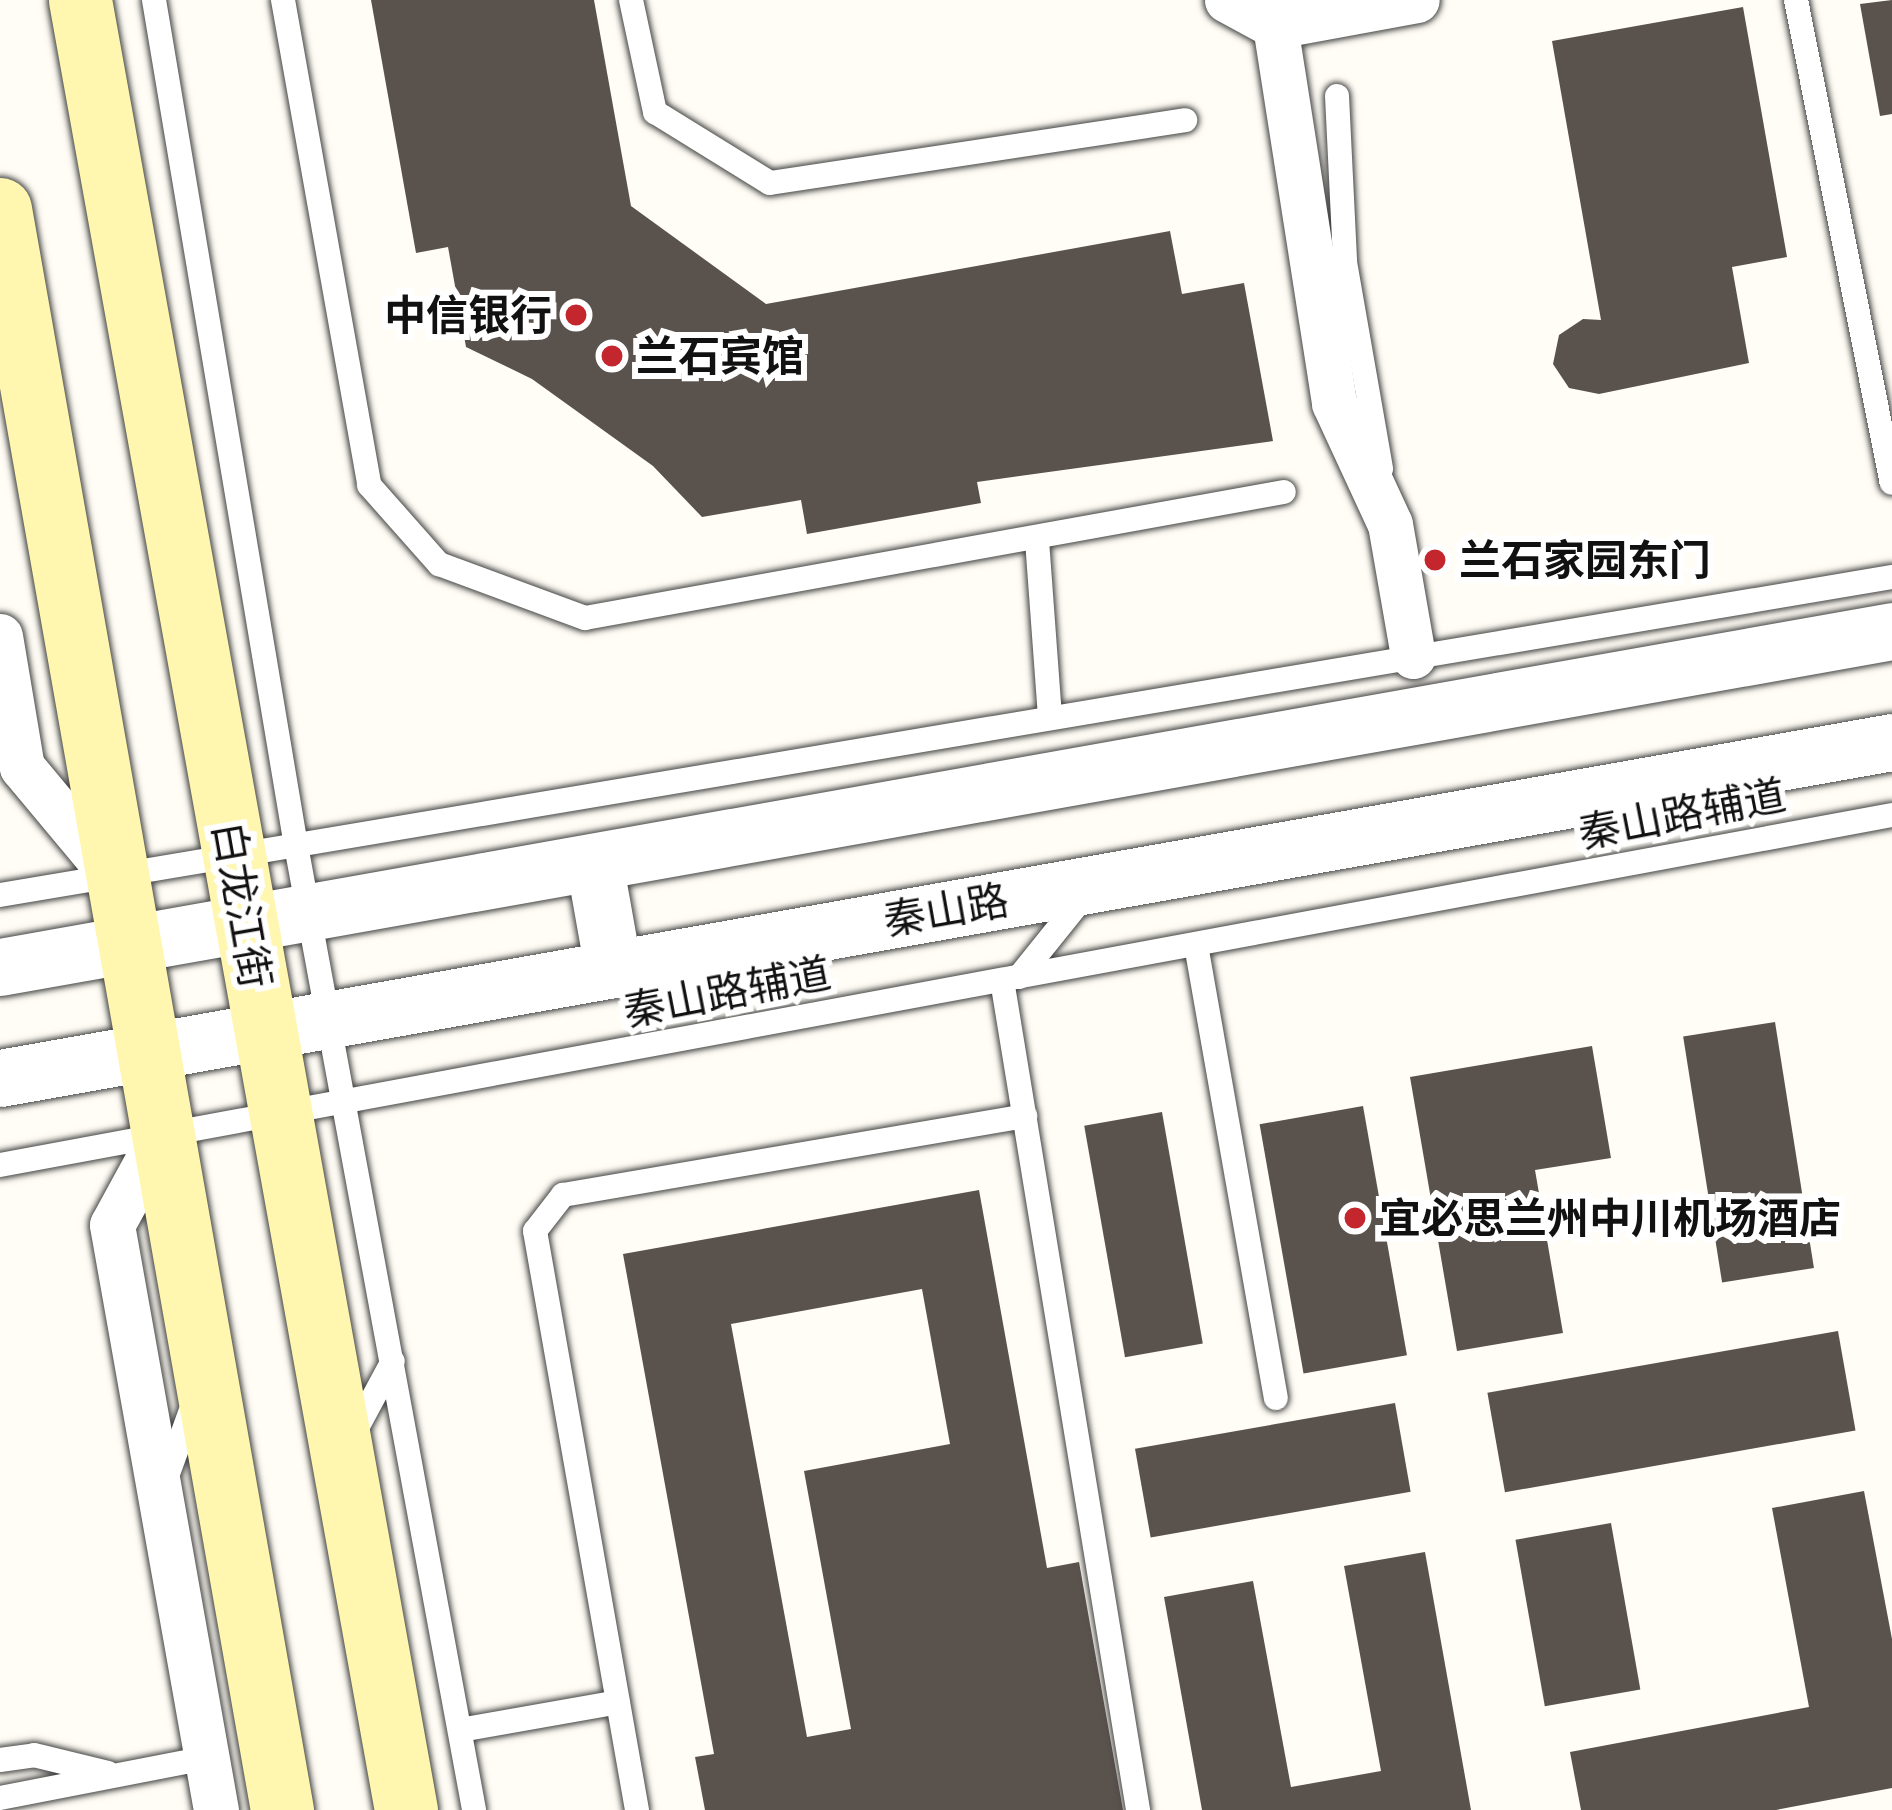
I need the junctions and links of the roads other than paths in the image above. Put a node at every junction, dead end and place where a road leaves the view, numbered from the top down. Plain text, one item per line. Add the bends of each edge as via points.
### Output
1 (80, 0) edge
2 (154, 0) edge
3 (283, 0) edge
4 (631, 0) edge
5 (1227, 0) edge
6 (1417, 0) edge
7 (1796, 0) edge
8 (1273, 13) edge
9 (1337, 96) dead end
10 (1185, 120) dead end
11 (0, 208) edge
12 (1882, 371) edge
13 (1892, 483) edge
14 (1284, 492) dead end
15 (1390, 524) junction
16 (1037, 540) junction
17 (1892, 577) edge
18 (1892, 631) edge
19 (0, 636) edge
20 (1413, 656) junction
21 (1050, 716) junction
22 (1892, 742) edge
23 (1892, 815) edge
24 (296, 840) junction
25 (234, 858) junction
26 (594, 862) junction
27 (112, 875) junction
28 (1094, 884) junction
29 (0, 895) edge
30 (314, 912) junction
31 (245, 924) junction
32 (1196, 945) junction
33 (125, 946) junction
34 (0, 967) edge
35 (613, 969) junction
36 (1011, 979) junction
37 (332, 1019) junction
38 (264, 1031) junction
39 (144, 1052) junction
40 (0, 1078) edge
41 (347, 1102) junction
42 (280, 1114) junction
43 (1025, 1117) junction
44 (160, 1137) junction
45 (0, 1165) edge
46 (393, 1361) junction
47 (204, 1378) junction
48 (1276, 1398) dead end
49 (342, 1455) junction
50 (160, 1496) junction
51 (618, 1702) junction
52 (460, 1730) junction
53 (206, 1758) junction
54 (0, 1760) edge
55 (116, 1775) junction
56 (0, 1798) edge
57 (216, 1810) edge
58 (282, 1810) edge
59 (406, 1810) edge
60 (474, 1810) edge
61 (637, 1810) edge
62 (1138, 1810) edge

1 - 25 main road, 白龙江街
2 - 24 lane, 白龙江街
3 - 16 lane via 368,485 440,564 585,618
4 - 10 lane via 655,112 770,183
5 - 8 street
6 - 8 street
7 - 12 lane
8 - 15 street via 1334,403
9 - 15 lane via 1345,262
11 - 27 main road
12 - 13 lane
14 - 16 lane
15 - 20 street
16 - 21 lane
17 - 20 lane
18 - 26 street
19 - 27 street via 22,766
20 - 21 lane
21 - 24 lane
22 - 28 street, 秦山路
23 - 32 lane, 秦山路辅道
24 - 25 lane
24 - 30 lane, 白龙江街
25 - 27 lane
25 - 31 main road, 白龙江街
26 - 30 street
26 - 35 street
27 - 29 lane
27 - 33 main road
28 - 35 street, 秦山路
28 - 36 lane
30 - 31 street
30 - 37 lane, 白龙江街
31 - 33 street
31 - 38 main road, 白龙江街
32 - 36 lane, 秦山路辅道
32 - 48 lane
33 - 34 street
33 - 39 main road
35 - 37 street, 秦山路
36 - 41 lane, 秦山路辅道
36 - 43 lane
37 - 38 street, 秦山路
37 - 41 lane, 白龙江街
38 - 39 street, 秦山路
38 - 42 main road, 白龙江街
39 - 40 street, 秦山路
39 - 44 main road
41 - 42 lane, 秦山路辅道
41 - 46 lane, 白龙江街
42 - 44 lane, 秦山路辅道
42 - 49 main road, 白龙江街
43 - 51 lane via 562,1196 535,1232
43 - 62 lane
44 - 45 lane, 秦山路辅道
44 - 47 main road
44 - 50 street via 112,1225
46 - 49 lane
46 - 52 lane, 白龙江街
47 - 50 lane
47 - 58 main road
49 - 59 main road, 白龙江街
50 - 53 street
51 - 52 lane
51 - 61 lane
52 - 60 lane, 白龙江街
53 - 55 lane
53 - 57 street
54 - 55 lane via 34,1754
55 - 56 lane

